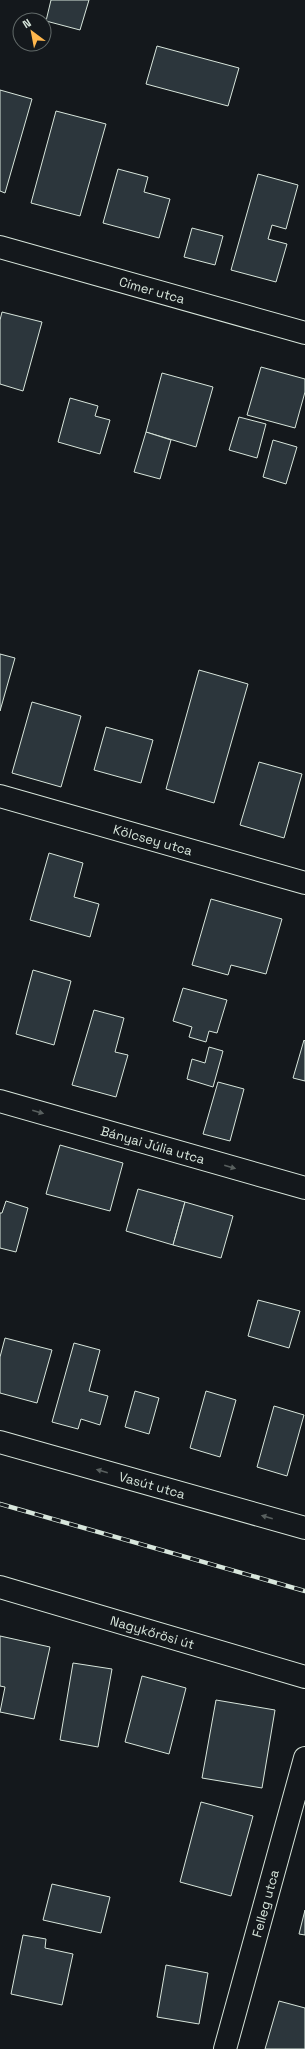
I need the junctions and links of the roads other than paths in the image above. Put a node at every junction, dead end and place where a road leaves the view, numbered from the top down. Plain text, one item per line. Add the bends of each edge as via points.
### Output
1 (0, 247) edge
2 (305, 332) edge
3 (0, 796) edge
4 (305, 883) edge
5 (0, 1101) edge
6 (305, 1188) edge
7 (0, 1442) edge
8 (305, 1528) edge
9 (0, 1587) edge
10 (305, 1677) edge
11 (305, 1758) edge
12 (225, 2049) edge

1 - 2 street, Címer utca
3 - 4 street, Kölcsey utca
5 -> 6 street, Bányai Júlia utca
8 -> 7 street, Vasút utca
9 - 10 street, Nagykőrösi út
11 - 12 street, Felleg utca

